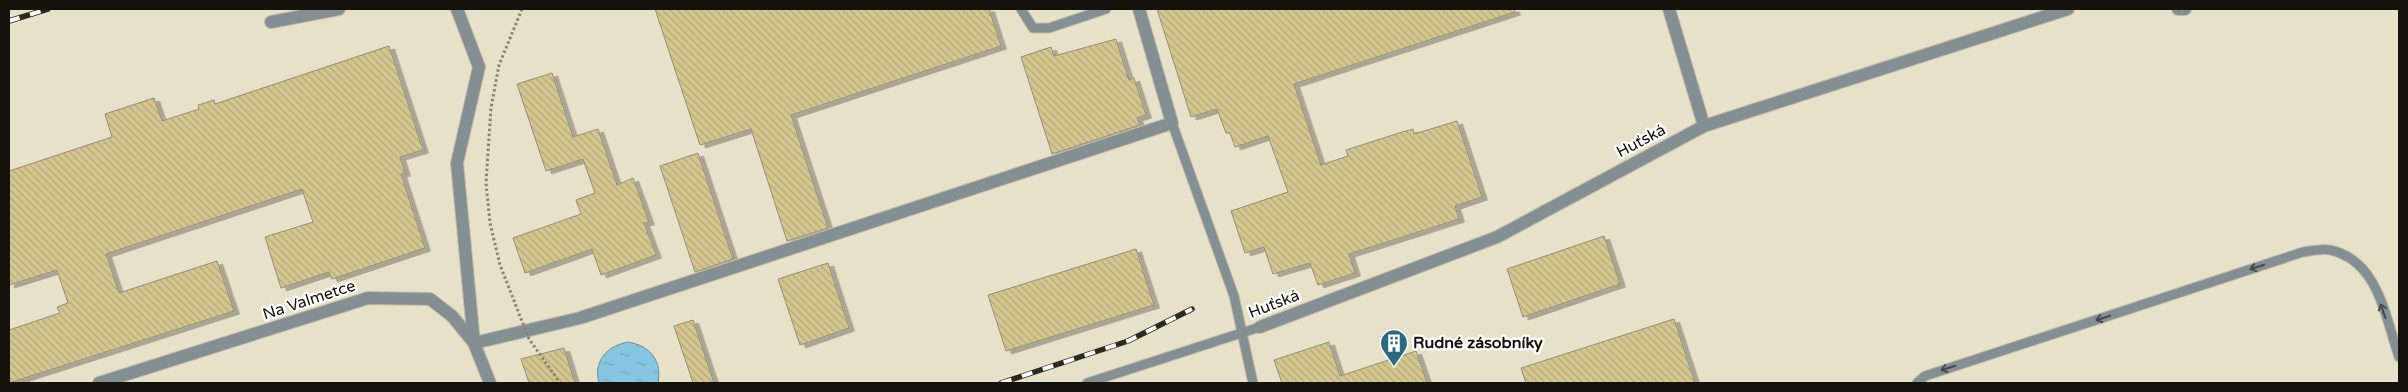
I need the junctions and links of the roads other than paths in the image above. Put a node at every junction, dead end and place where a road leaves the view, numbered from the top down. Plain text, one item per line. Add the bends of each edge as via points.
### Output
1 (339, 9) edge
2 (457, 9) edge
3 (1022, 9) edge
4 (1106, 9) edge
5 (1140, 9) edge
6 (1669, 9) edge
7 (2068, 9) edge
8 (2178, 9) edge
9 (2185, 9) edge
10 (271, 22) dead end
11 (1172, 122) junction
12 (1704, 126) junction
13 (1260, 327) joint
14 (1242, 334) junction
15 (474, 343) junction
16 (2399, 357) edge
17 (99, 383) edge
18 (490, 383) edge
19 (1087, 383) edge
20 (1252, 383) edge
21 (1917, 383) edge

1 - 10 street
2 - 15 street via 479,67 457,163
3 - 4 lane via 1034,28 1049,28
5 - 11 street
6 - 12 street
7 - 12 street, Huťská
8 - 9 street
11 - 14 lane, Huťská via 1234,296
11 - 15 street via 580,318
12 - 13 street, Huťská via 1497,237
13 - 14 lane, Huťská
14 - 19 lane, Huťská
14 - 20 lane, Huťská
15 - 17 street, Na Valmetce via 452,316 430,298 368,298
15 - 18 street, Na Valmetce
16 -> 21 lane via 2372,279 2353,257 2328,249 2293,255 1925,376

